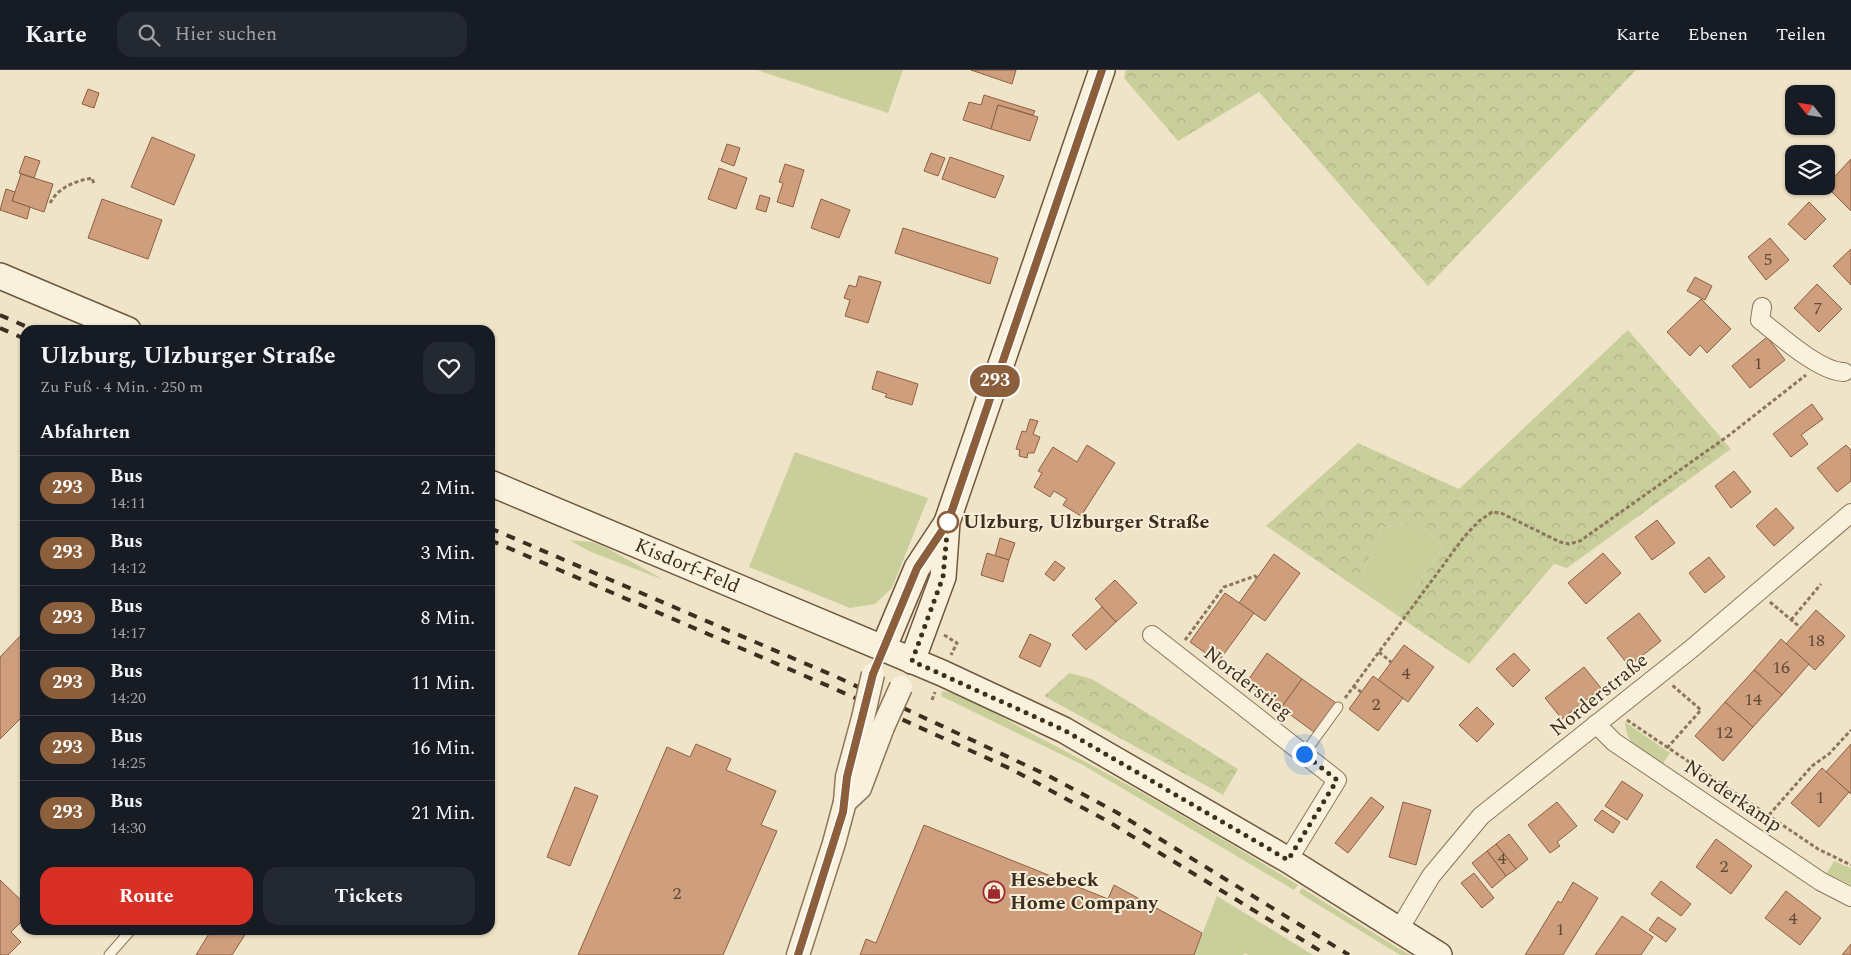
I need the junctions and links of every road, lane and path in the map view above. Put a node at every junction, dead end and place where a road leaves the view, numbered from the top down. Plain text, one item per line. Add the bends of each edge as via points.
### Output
1 (1102, 70) edge
2 (94, 184) dead end
3 (50, 203) dead end
4 (0, 276) edge
5 (1762, 307) dead end
6 (116, 325) edge
7 (1821, 364) junction
8 (1849, 373) edge
9 (495, 485) edge
10 (1851, 513) edge
11 (948, 522) junction
12 (1257, 578) dead end
13 (1821, 584) dead end
14 (1758, 592) junction
15 (1791, 620) junction
16 (1800, 628) dead end
17 (1152, 636) dead end
18 (883, 650) junction
19 (1379, 652) junction
20 (1175, 653) junction
21 (912, 661) junction
22 (1391, 662) dead end
23 (1659, 674) junction
24 (1353, 686) junction
25 (1361, 692) dead end
26 (1338, 707) joint
27 (1613, 710) junction
28 (1596, 724) junction
29 (1851, 730) edge
30 (1668, 748) junction
31 (1304, 754) junction
32 (845, 802) junction
33 (1768, 816) junction
34 (1288, 860) junction
35 (1851, 865) edge
36 (1851, 897) edge
37 (1398, 931) junction
38 (121, 935) edge
39 (109, 955) edge
40 (798, 955) edge
41 (1439, 955) edge

1 - 11 main road
2 - 3 path via 92,178 79,180 56,192
4 - 6 main road
5 - 7 street via 1760,320
7 - 8 street via 1835,372
7 - 19 path via 1728,436 1580,541 1560,542 1492,512 1464,537
9 - 18 main road, Kisdorf-Feld
10 - 14 street, Norderstraße
11 - 18 main road via 917,568
11 - 21 main road via 943,577
12 - 20 path via 1224,587
13 - 15 path
14 - 15 path
14 - 23 street, Norderstraße
15 - 16 path
17 - 20 street, Norderstieg
18 - 21 main road, Kisdorf-Feld
18 - 32 street, bridge via 873,674 847,777
19 - 22 path
19 - 24 path
20 - 31 street, Norderstieg
21 - 32 street, bridge via 860,788
21 - 34 main road, Kisdorf-Feld via 1064,730
23 - 27 street, Norderstraße
23 - 30 path via 1701,710
24 - 25 path
24 - 26 path
26 - 31 lane
27 - 28 street, Norderstraße
27 - 30 path
28 - 36 street, Norderkamp via 1614,742 1820,881
28 - 37 street, Norderstraße via 1481,816 1432,876
29 - 33 path via 1829,754 1812,766
30 - 33 path
31 - 34 street, Norderstieg via 1337,780
32 - 40 street
33 - 35 path via 1818,849
34 - 37 main road, Kisdorf-Feld
37 - 41 main road, Kisdorf-Feld
38 - 39 lane

